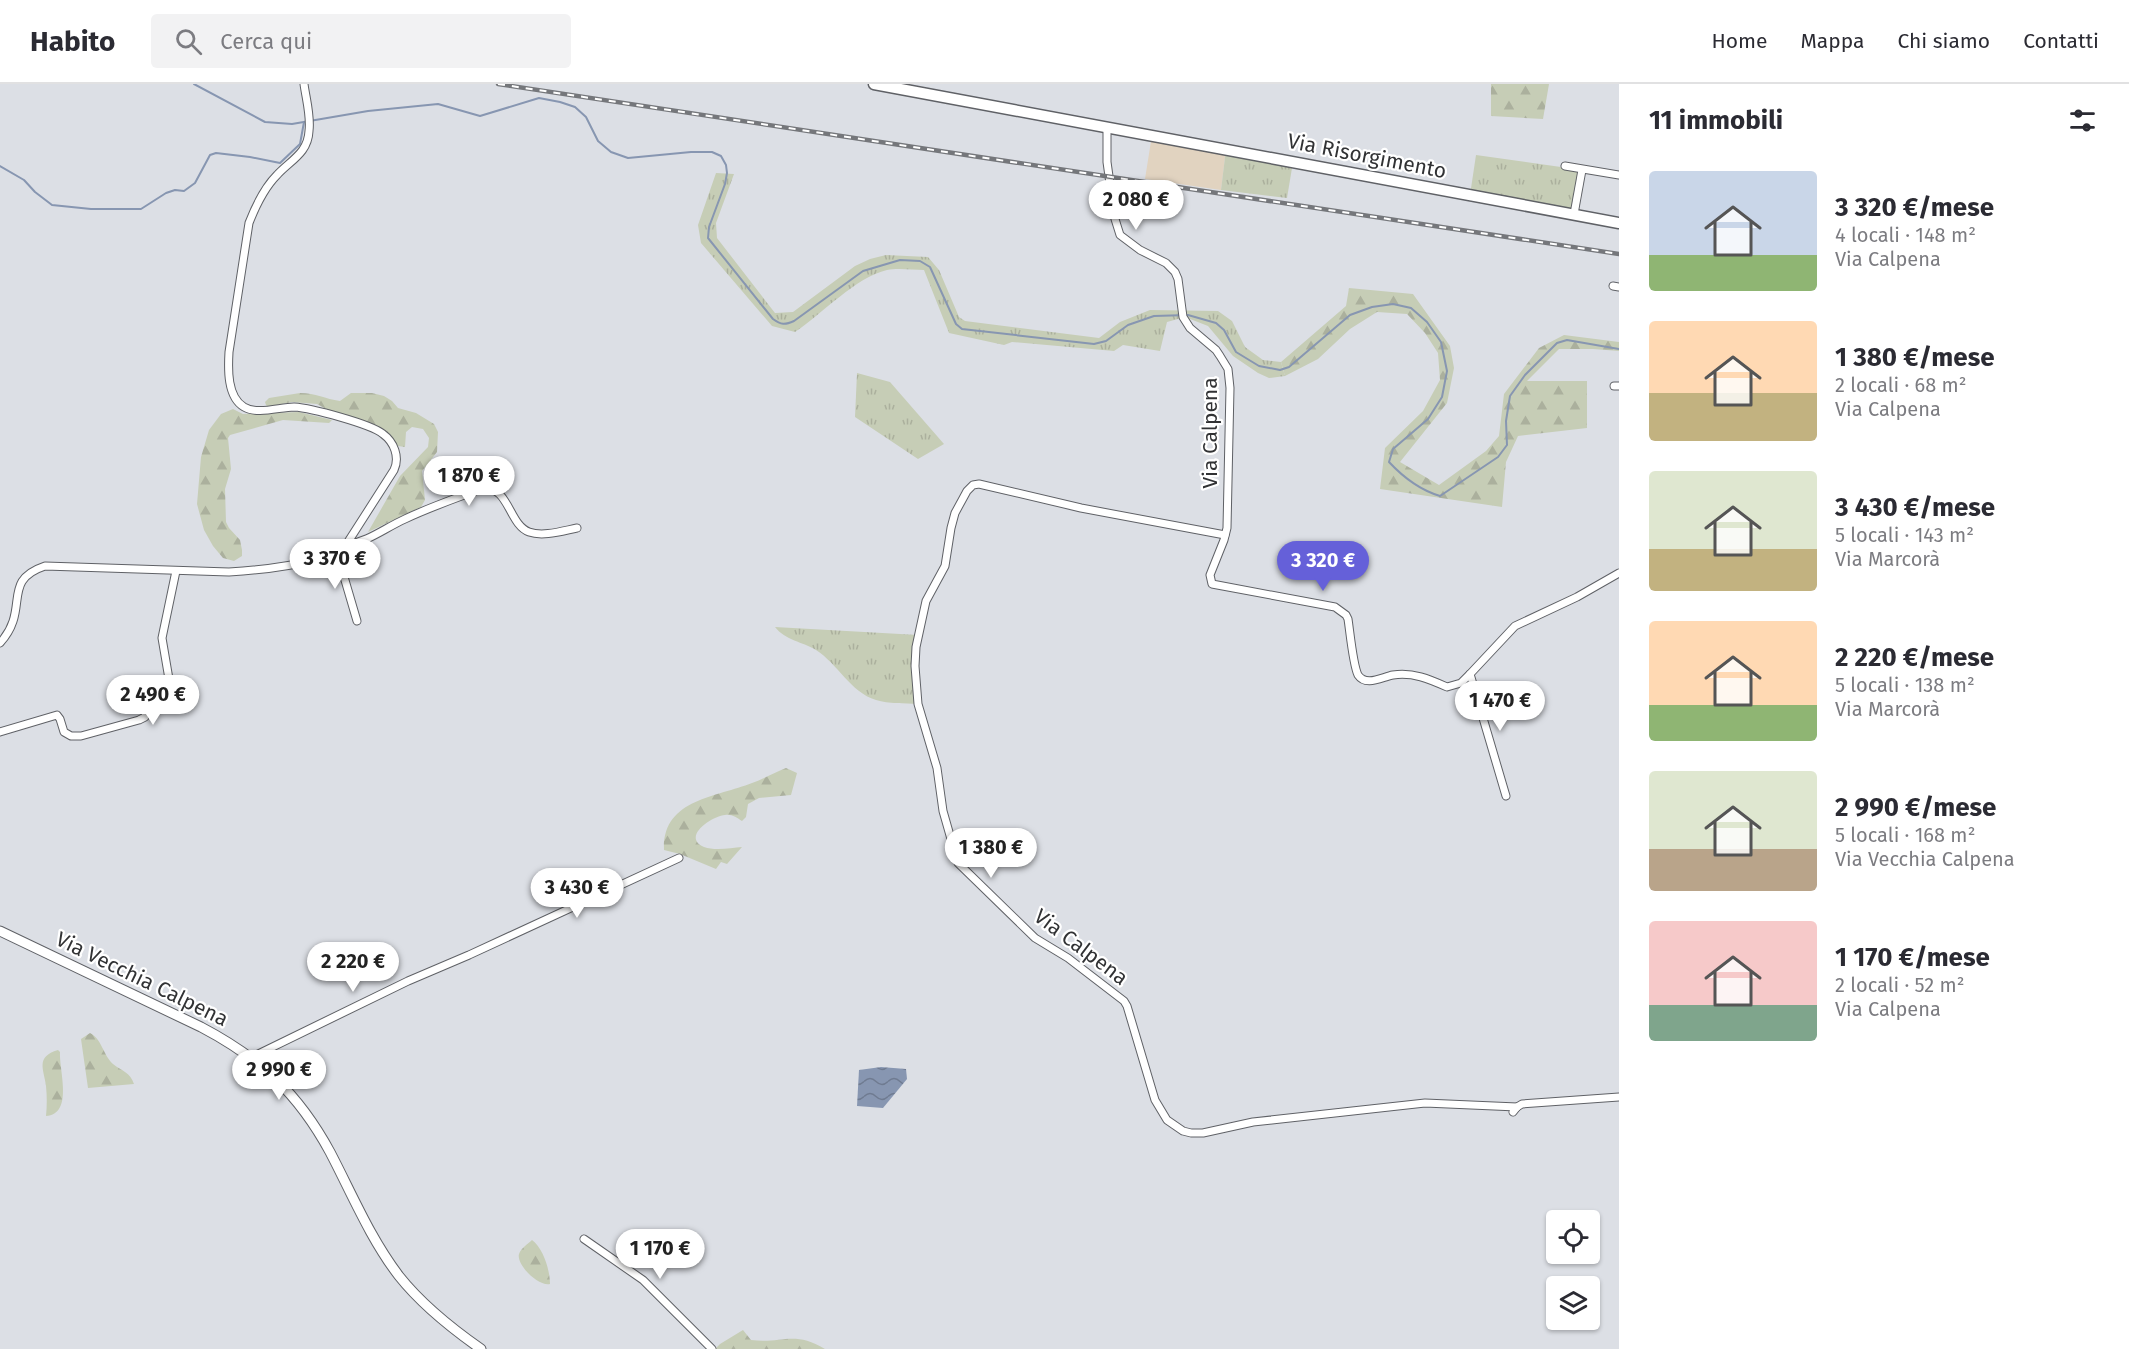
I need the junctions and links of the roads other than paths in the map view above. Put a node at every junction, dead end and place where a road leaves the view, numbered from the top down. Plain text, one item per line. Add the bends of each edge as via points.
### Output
1 (304, 84) edge
2 (874, 84) edge
3 (1107, 127) junction
4 (1565, 166) dead end
5 (1582, 170) junction
6 (1619, 175) edge
7 (1574, 214) junction
8 (1619, 223) edge
9 (577, 528) dead end
10 (1225, 535) junction
11 (346, 545) junction
12 (337, 553) junction
13 (176, 571) junction
14 (1619, 573) edge
15 (13, 580) dead end
16 (9, 597) dead end
17 (357, 621) dead end
18 (0, 643) edge
19 (1470, 674) junction
20 (0, 732) edge
21 (1506, 796) dead end
22 (679, 858) dead end
23 (0, 931) edge
24 (252, 1057) junction
25 (1619, 1097) edge
26 (584, 1239) dead end
27 (481, 1349) edge
28 (712, 1349) edge

1 - 11 street via 309,120 303,151 268,186 249,223 228,371 234,394 245,408 314,410 380,432 393,445 397,459 394,470
2 - 3 main road, Via Risorgimento
3 - 7 main road, Via Risorgimento
3 - 10 street, Via Calpena via 1107,162 1114,219 1120,235 1175,272 1183,314 1190,328 1216,350 1228,369
4 - 5 street
5 - 6 street
5 - 7 street
7 - 8 main road, Via Risorgimento
9 - 11 street via 537,534 525,531 498,492 490,488 434,506 363,542
10 - 19 street, Via Calpena via 1210,575 1212,584 1341,610 1348,619 1357,671 1363,680 1413,675 1447,687
10 - 25 street, Via Calpena via 979,484 967,491 955,513 945,566 926,601 915,666 918,704 958,863 1035,938 1068,958 1124,1002 1155,1100 1167,1120 1183,1131 1203,1133 1253,1122 1425,1103 1515,1109 1522,1104
11 - 12 street
12 - 13 street via 252,571
12 - 17 street
13 - 15 street via 45,566 25,571
13 - 20 street via 162,638 169,679 148,701 145,717 81,736 64,732 57,715
14 - 19 street, Via Calpena via 1515,626
16 - 18 street via 12,622
19 - 21 street
22 - 24 street via 397,986
23 - 24 main road, Via Vecchia Calpena via 201,1027
24 - 27 main road, Via Vecchia Calpena via 276,1078 315,1126 369,1230 399,1276 440,1319
26 - 28 street via 643,1280

